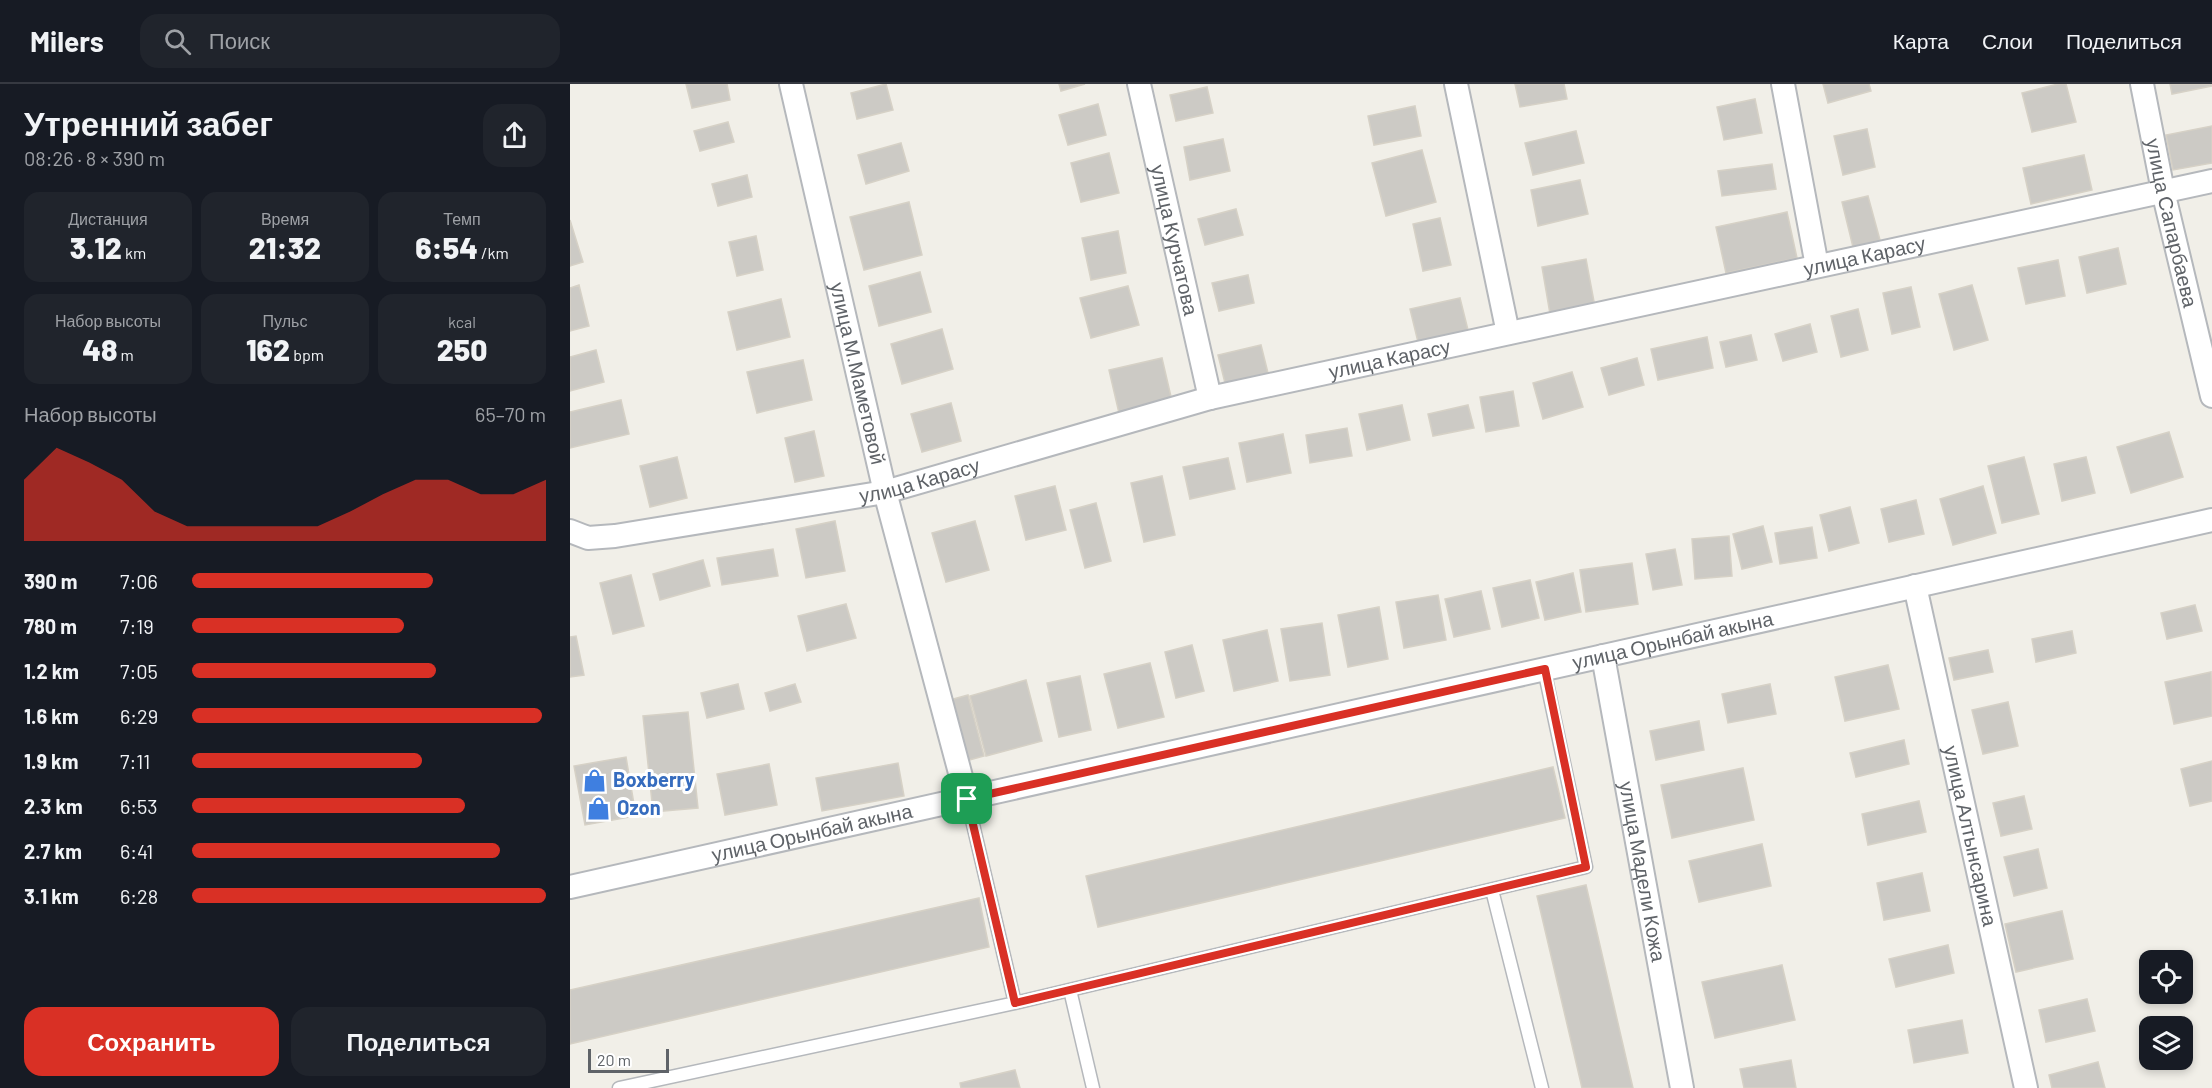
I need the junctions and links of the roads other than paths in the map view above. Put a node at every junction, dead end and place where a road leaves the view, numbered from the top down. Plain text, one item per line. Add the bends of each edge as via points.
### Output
1 (791, 84) edge
2 (1139, 84) edge
3 (1456, 84) edge
4 (1783, 84) edge
5 (2142, 84) edge
6 (2212, 181) edge
7 (2163, 191) junction
8 (1817, 266) junction
9 (1508, 333) junction
10 (2212, 396) edge
11 (1210, 398) junction
12 (885, 492) junction
13 (2212, 520) edge
14 (570, 531) edge
15 (1915, 586) junction
16 (1603, 656) junction
17 (1545, 669) junction
18 (967, 799) junction
19 (570, 887) edge
20 (1492, 890) junction
21 (1070, 990) junction
22 (1015, 1003) junction
23 (619, 1088) edge
24 (1093, 1088) edge
25 (1542, 1088) edge
26 (1682, 1088) edge
27 (2026, 1088) edge

1 - 12 street, улица М.Маметовой
2 - 11 street, улица Курчатова
3 - 9 street
4 - 8 street
5 - 7 street, улица Сапарбаева
6 - 7 street, улица Карасу
7 - 8 street, улица Карасу
7 - 10 street, улица Сапарбаева
8 - 9 street, улица Карасу
9 - 11 street, улица Карасу
11 - 12 street, улица Карасу
12 - 14 street, улица Карасу via 615,536 588,538
12 - 18 street, улица М.Маметовой
13 - 15 street, улица Орынбай акына
15 - 16 street, улица Орынбай акына
15 - 27 street, улица Алтынсарина
16 - 17 street, улица Орынбай акына
16 - 26 street, улица Мадели Кожа
17 - 18 street, улица Орынбай акына
17 - 20 lane via 1586,867
18 - 19 street, улица Орынбай акына
18 - 22 lane
20 - 21 lane
20 - 25 lane
21 - 22 lane
21 - 24 lane
22 - 23 lane

